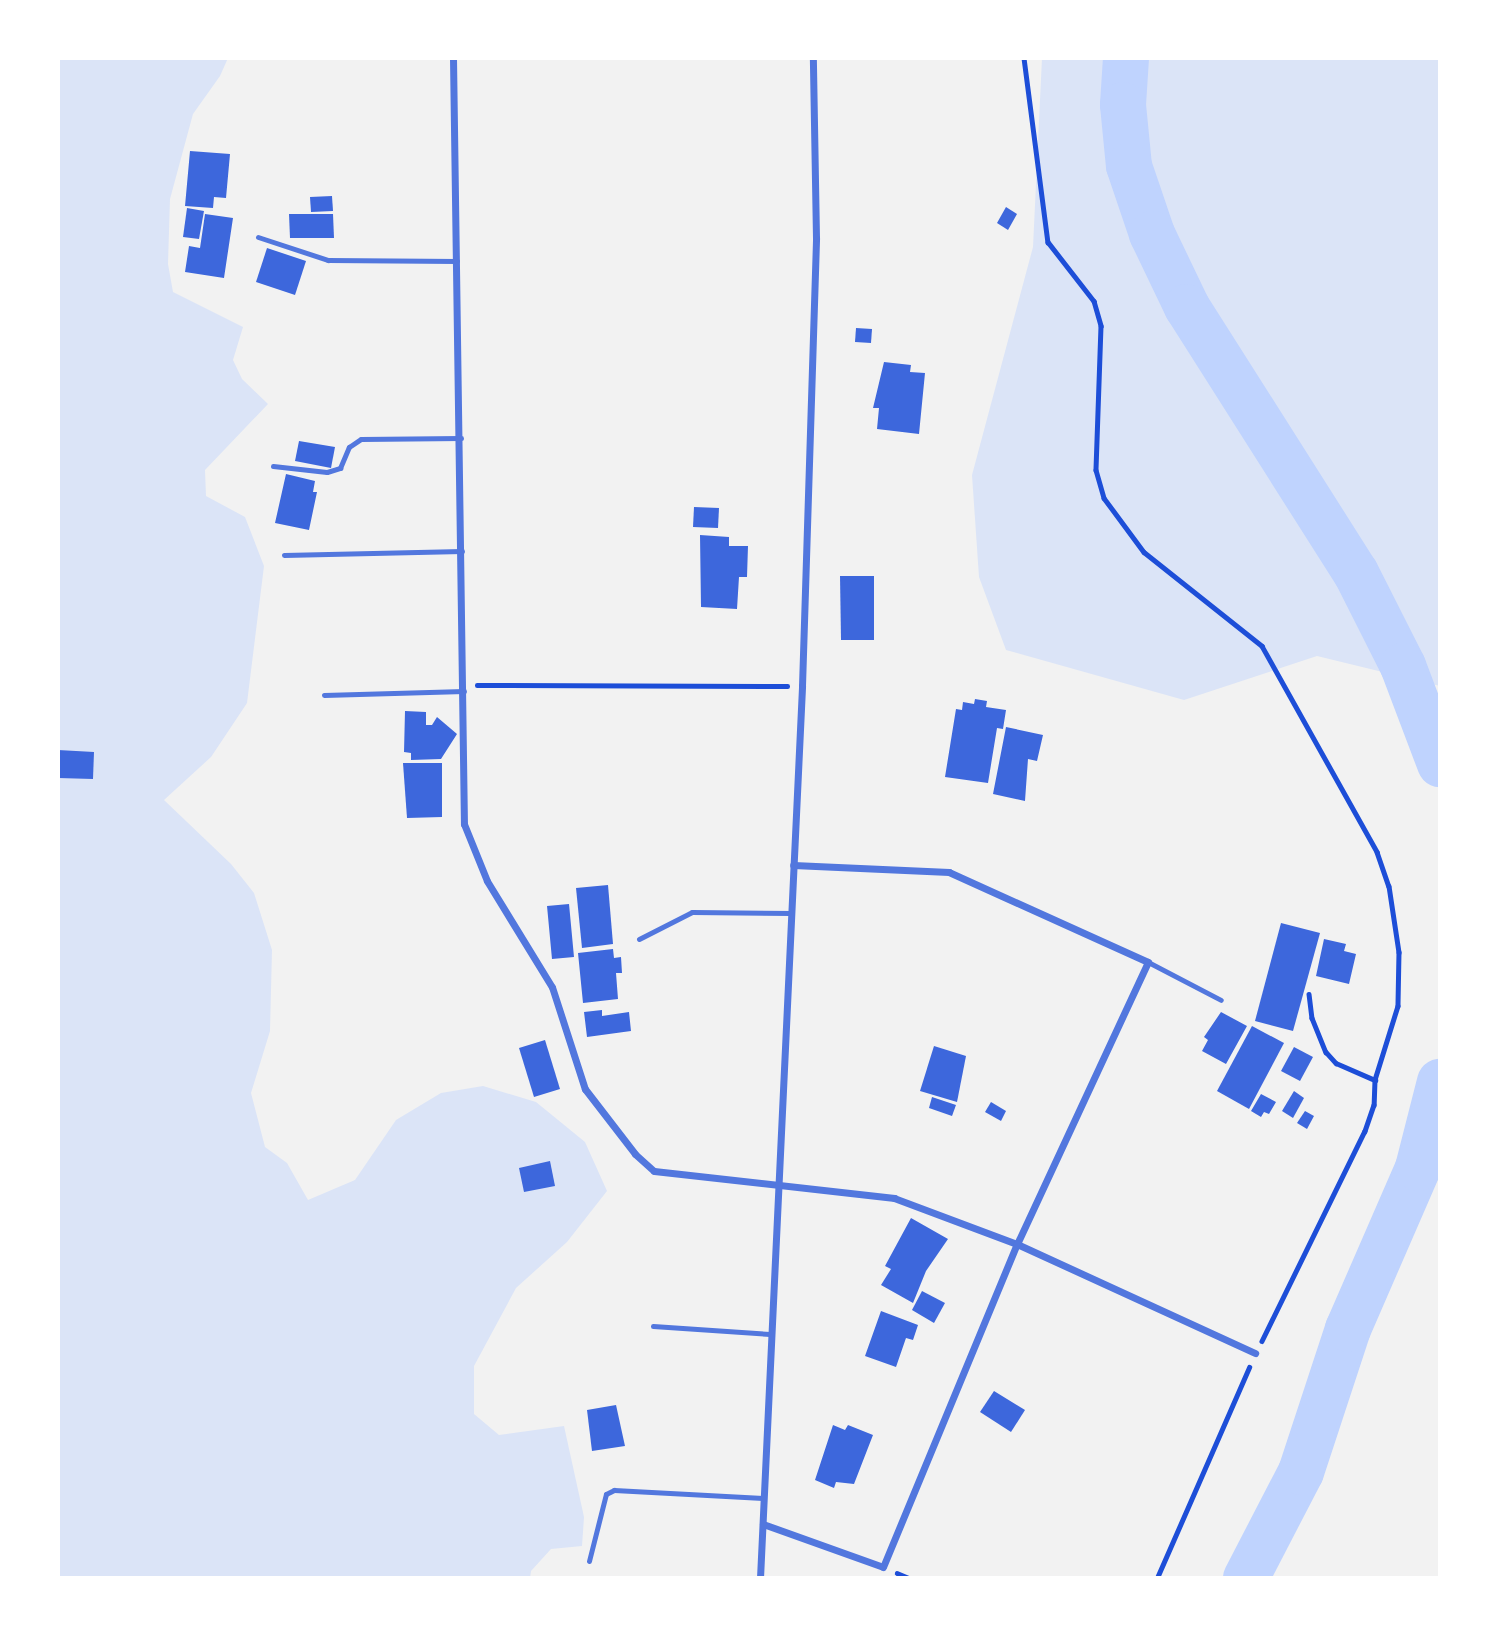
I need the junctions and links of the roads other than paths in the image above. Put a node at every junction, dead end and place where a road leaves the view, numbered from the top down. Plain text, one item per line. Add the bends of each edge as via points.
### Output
1 (453, 58) edge
2 (813, 58) edge
3 (258, 237) dead end
4 (457, 261) junction
5 (461, 438) junction
6 (273, 466) dead end
7 (462, 551) junction
8 (285, 555) dead end
9 (466, 688) junction
10 (324, 695) dead end
11 (793, 865) junction
12 (791, 913) junction
13 (639, 939) dead end
14 (1148, 962) junction
15 (1221, 1000) dead end
16 (776, 1183) junction
17 (1017, 1244) junction
18 (653, 1326) dead end
19 (770, 1334) junction
20 (1255, 1353) road end
21 (764, 1498) junction
22 (763, 1524) junction
23 (589, 1561) dead end
24 (760, 1578) edge

1 - 4 street
2 - 11 street via 817,238
3 - 4 lane via 328,260
4 - 5 street
5 - 6 lane via 361,439 348,447 340,468 327,472
5 - 7 street
7 - 8 lane
7 - 9 street
9 - 10 lane
9 - 16 street via 464,824 487,881 552,987 585,1089 635,1154 654,1171
11 - 12 street
11 - 14 street via 949,872
12 - 13 lane via 692,912
12 - 16 street
14 - 15 lane
14 - 17 street
16 - 17 street via 894,1198
16 - 19 street
17 - 20 street
17 - 22 street via 883,1567
18 - 19 lane
19 - 21 street
21 - 22 street
21 - 23 lane via 614,1490 606,1494
22 - 24 street

